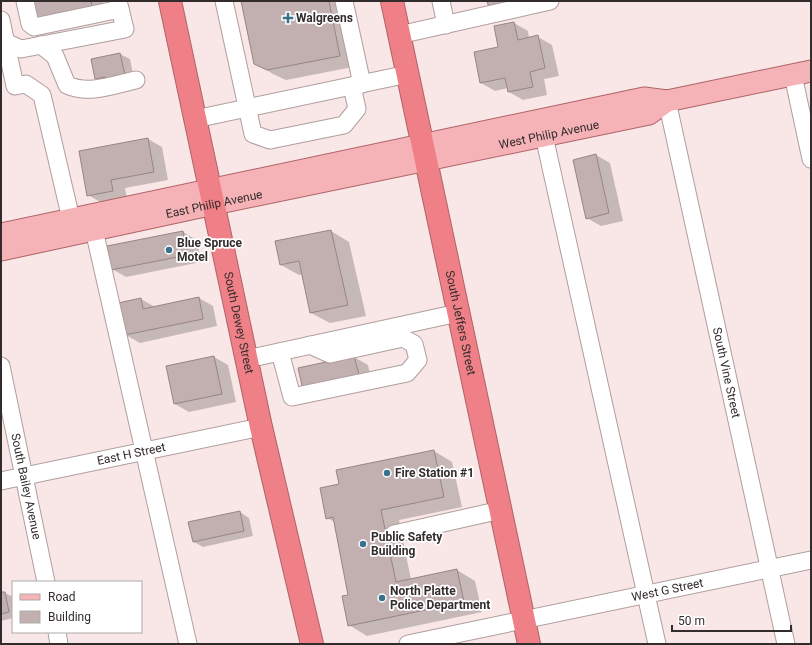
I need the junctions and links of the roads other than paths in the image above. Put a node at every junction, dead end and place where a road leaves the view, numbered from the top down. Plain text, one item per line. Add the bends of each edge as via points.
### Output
1 (25, 1) edge
2 (170, 1) edge
3 (224, 1) edge
4 (344, 1) edge
5 (392, 1) edge
6 (441, 1) edge
7 (550, 1) edge
8 (119, 5) edge
9 (1, 20) edge
10 (446, 24) junction
11 (399, 35) junction
12 (3, 43) edge
13 (41, 45) junction
14 (802, 73) edge
15 (408, 74) junction
16 (136, 80) dead end
17 (357, 85) junction
18 (667, 101) junction
19 (247, 108) junction
20 (195, 119) junction
21 (544, 136) junction
22 (425, 152) junction
23 (811, 159) edge
24 (212, 196) junction
25 (71, 219) junction
26 (94, 230) junction
27 (1, 234) edge
28 (1, 250) edge
29 (458, 313) junction
30 (310, 345) junction
31 (280, 352) junction
32 (247, 359) junction
33 (1, 366) edge
34 (261, 427) junction
35 (145, 451) junction
36 (24, 477) junction
37 (1, 482) edge
38 (501, 510) junction
39 (394, 534) dead end
40 (811, 560) edge
41 (769, 569) junction
42 (46, 581) edge
43 (646, 594) junction
44 (524, 620) junction
45 (57, 633) edge
46 (59, 644) edge
47 (188, 644) edge
48 (312, 644) edge
49 (409, 644) edge
50 (529, 644) edge
51 (657, 644) edge
52 (786, 644) edge

1 - 8 street via 30,24 34,27
2 - 20 highway, South Dewey Street
3 - 19 street
4 - 17 street
5 - 11 highway, South Jeffers Street
6 - 10 street
7 - 10 street
8 - 13 street via 125,29
9 - 12 street
10 - 11 street
11 - 15 highway, South Jeffers Street
12 - 13 street via 20,49
12 - 25 street via 15,86 26,84 42,95
13 - 16 street via 55,56 66,85 91,90
14 - 18 main road, West Philip Avenue
14 - 23 street
15 - 17 street
15 - 22 highway, South Jeffers Street
17 - 19 street
17 - 19 street via 357,109 344,124 299,134 270,140 253,134
18 - 21 main road, West Philip Avenue via 649,114
18 - 22 main road, West Philip Avenue via 644,98
18 - 41 street, South Vine Street
19 - 20 street
20 - 24 highway, South Dewey Street
21 - 22 main road, West Philip Avenue
21 - 43 street
22 - 24 main road, East Philip Avenue
22 - 29 highway, South Jeffers Street
24 - 25 main road, East Philip Avenue
24 - 26 main road, East Philip Avenue
24 - 32 highway, South Dewey Street
25 - 27 main road, East Philip Avenue
26 - 28 main road, East Philip Avenue
26 - 35 street
29 - 30 street
29 - 38 highway, South Jeffers Street
30 - 31 street
30 - 31 street via 330,354 403,338 414,344 418,360 407,373 292,397
31 - 32 street
32 - 34 highway, South Dewey Street
33 - 36 street, South Bailey Avenue
34 - 35 street, East H Street
34 - 48 highway, South Dewey Street
35 - 36 street, East H Street
35 - 47 street
36 - 37 street, East H Street
36 - 42 street, South Bailey Avenue
38 - 39 street
38 - 44 highway, South Jeffers Street
40 - 41 street, West G Street
41 - 43 street, West G Street
41 - 52 street, South Vine Street
43 - 44 street, West G Street
43 - 51 street
44 - 49 street, West G Street
44 - 50 highway, South Jeffers Street
45 - 46 street

